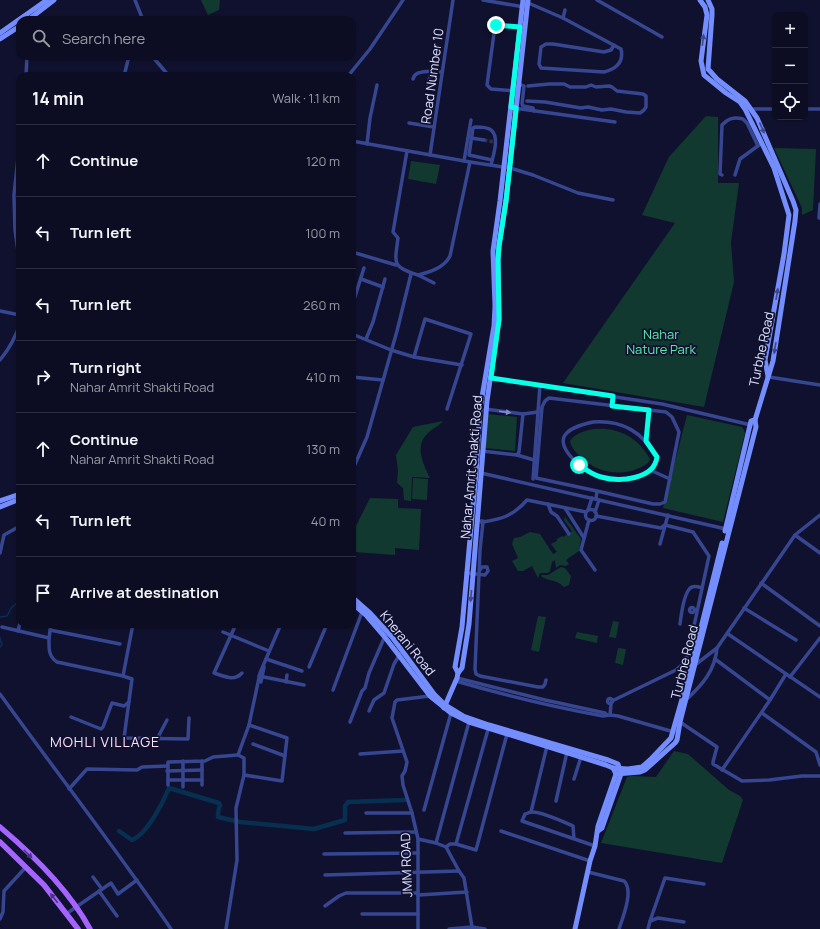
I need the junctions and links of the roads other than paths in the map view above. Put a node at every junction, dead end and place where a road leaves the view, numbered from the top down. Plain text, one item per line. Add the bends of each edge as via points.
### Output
1 (47, 0) edge
2 (54, 0) edge
3 (135, 0) edge
4 (402, 0) edge
5 (453, 0) edge
6 (483, 0) edge
7 (597, 0) edge
8 (700, 0) edge
9 (708, 0) edge
10 (525, 3) edge
11 (565, 10) dead end
12 (30, 16) edge
13 (33, 16) edge
14 (141, 16) edge
15 (563, 18) junction
16 (16, 27) edge
17 (16, 28) edge
18 (522, 28) junction
19 (0, 33) edge
20 (662, 37) dead end
21 (0, 39) edge
22 (614, 45) junction
23 (27, 60) edge
24 (128, 60) edge
25 (155, 60) edge
26 (709, 63) junction
27 (702, 64) junction
28 (431, 71) junction
29 (26, 72) edge
30 (125, 72) edge
31 (166, 72) edge
32 (351, 72) edge
33 (442, 72) junction
34 (413, 79) dead end
35 (519, 84) junction
36 (377, 85) dead end
37 (428, 86) dead end
38 (528, 86) dead end
39 (515, 91) junction
40 (527, 101) dead end
41 (575, 107) junction
42 (513, 108) junction
43 (581, 108) junction
44 (748, 109) junction
45 (808, 109) edge
46 (820, 109) edge
47 (772, 110) edge
48 (534, 111) junction
49 (574, 116) junction
50 (580, 117) junction
51 (470, 120) dead end
52 (615, 122) dead end
53 (409, 123) dead end
54 (434, 127) junction
55 (470, 138) junction
56 (484, 140) tunnel mouth
57 (356, 142) edge
58 (367, 144) junction
59 (762, 144) junction
60 (406, 151) junction
61 (430, 155) junction
62 (492, 160) junction
63 (464, 161) junction
64 (470, 162) junction
65 (491, 165) junction
66 (776, 166) junction
67 (507, 167) junction
68 (722, 175) dead end
69 (735, 175) dead end
70 (16, 180) edge
71 (14, 188) joint
72 (613, 200) dead end
73 (820, 204) edge
74 (796, 210) junction
75 (788, 212) junction
76 (819, 218) edge
77 (15, 234) joint
78 (16, 240) edge
79 (356, 253) edge
80 (496, 260) junction
81 (396, 265) junction
82 (364, 268) dead end
83 (412, 274) junction
84 (418, 275) junction
85 (361, 279) junction
86 (385, 279) dead end
87 (434, 283) dead end
88 (383, 286) junction
89 (356, 294) edge
90 (0, 311) edge
91 (16, 314) edge
92 (16, 335) edge
93 (356, 336) edge
94 (366, 340) junction
95 (391, 350) junction
96 (414, 357) junction
97 (0, 360) edge
98 (462, 365) junction
99 (356, 377) edge
100 (485, 377) junction
101 (768, 377) junction
102 (491, 378) junction
103 (383, 380) junction
104 (540, 385) junction
105 (820, 385) edge
106 (613, 396) junction
107 (612, 406) junction
108 (480, 408) junction
109 (447, 409) dead end
110 (486, 409) junction
111 (649, 410) junction
112 (538, 412) junction
113 (523, 414) junction
114 (479, 420) junction
115 (486, 420) junction
116 (753, 426) junction
117 (646, 441) junction
118 (477, 450) junction
119 (483, 451) junction
120 (517, 455) junction
121 (356, 458) edge
122 (534, 460) junction
123 (650, 470) junction
124 (476, 472) junction
125 (482, 473) junction
126 (533, 479) dead end
127 (670, 479) junction
128 (597, 491) junction
129 (16, 495) edge
130 (595, 499) junction
131 (0, 501) edge
132 (16, 501) edge
133 (548, 504) junction
134 (0, 507) edge
135 (565, 508) junction
136 (587, 511) junction
137 (596, 514) junction
138 (668, 515) junction
139 (820, 515) edge
140 (589, 520) junction
141 (665, 525) junction
142 (16, 528) edge
143 (728, 529) junction
144 (569, 534) dead end
145 (795, 535) junction
146 (584, 538) junction
147 (660, 544) dead end
148 (0, 553) edge
149 (820, 553) edge
150 (595, 570) dead end
151 (478, 572) junction
152 (466, 573) junction
153 (761, 583) junction
154 (702, 588) junction
155 (356, 601) edge
156 (356, 607) edge
157 (744, 608) junction
158 (696, 610) junction
159 (362, 612) junction
160 (706, 613) junction
161 (680, 624) dead end
162 (820, 626) edge
163 (2, 627) dead end
164 (19, 628) edge
165 (132, 628) edge
166 (234, 628) edge
167 (279, 628) edge
168 (325, 628) edge
169 (50, 630) joint
170 (18, 631) junction
171 (223, 632) dead end
172 (386, 634) junction
173 (728, 634) junction
174 (231, 635) junction
175 (48, 638) junction
176 (820, 638) edge
177 (796, 640) dead end
178 (120, 644) dead end
179 (717, 648) junction
180 (402, 650) junction
181 (269, 651) junction
182 (399, 656) junction
183 (266, 659) junction
184 (715, 659) junction
185 (695, 665) junction
186 (264, 667) dead end
187 (309, 667) dead end
188 (302, 671) dead end
189 (242, 673) dead end
190 (786, 674) junction
191 (288, 675) dead end
192 (123, 676) junction
193 (261, 676) junction
194 (457, 677) junction
195 (790, 677) junction
196 (546, 680) dead end
197 (261, 682) dead end
198 (286, 682) junction
199 (509, 682) junction
200 (514, 683) junction
201 (304, 685) dead end
202 (334, 690) dead end
203 (507, 691) junction
204 (512, 692) junction
205 (0, 694) edge
206 (432, 695) junction
207 (511, 697) junction
208 (820, 697) edge
209 (770, 700) junction
210 (686, 701) junction
211 (129, 702) junction
212 (445, 706) junction
213 (369, 711) dead end
214 (452, 713) junction
215 (594, 713) junction
216 (762, 713) junction
217 (607, 714) junction
218 (70, 717) dead end
219 (189, 718) dead end
220 (167, 720) dead end
221 (350, 722) dead end
222 (469, 722) junction
223 (680, 722) junction
224 (249, 725) junction
225 (488, 727) junction
226 (676, 733) junction
227 (506, 734) junction
228 (157, 739) junction
229 (253, 744) dead end
230 (547, 746) junction
231 (404, 752) junction
232 (566, 752) junction
233 (360, 754) dead end
234 (238, 755) junction
235 (285, 756) junction
236 (581, 757) junction
237 (183, 761) junction
238 (202, 761) junction
239 (820, 765) edge
240 (167, 768) junction
241 (202, 770) junction
242 (722, 770) junction
243 (183, 771) junction
244 (619, 772) junction
245 (244, 775) junction
246 (820, 776) edge
247 (574, 779) dead end
248 (183, 780) junction
249 (202, 780) junction
250 (202, 785) dead end
251 (183, 787) dead end
252 (69, 789) junction
253 (556, 801) dead end
254 (424, 810) dead end
255 (531, 812) junction
256 (366, 813) dead end
257 (412, 813) junction
258 (0, 827) edge
259 (501, 831) dead end
260 (416, 832) junction
261 (345, 833) dead end
262 (418, 839) junction
263 (574, 839) junction
264 (436, 843) junction
265 (1, 844) edge
266 (456, 844) junction
267 (595, 846) junction
268 (446, 847) junction
269 (418, 853) junction
270 (324, 854) dead end
271 (590, 861) junction
272 (26, 867) junction
273 (459, 871) junction
274 (418, 872) junction
275 (588, 872) junction
276 (325, 875) dead end
277 (94, 877) dead end
278 (137, 880) junction
279 (704, 884) dead end
280 (101, 890) junction
281 (467, 892) junction
282 (418, 894) junction
283 (325, 906) dead end
284 (76, 907) junction
285 (66, 914) junction
286 (362, 914) dead end
287 (418, 914) junction
288 (117, 916) dead end
289 (0, 920) edge
290 (650, 922) junction
291 (684, 922) dead end
292 (472, 927) junction
293 (78, 929) edge
294 (90, 929) edge
295 (171, 929) edge
296 (226, 929) edge
297 (418, 929) edge
298 (449, 929) edge
299 (485, 929) edge
300 (576, 929) edge
301 (620, 929) edge
302 (648, 929) edge

1 - 12 street
2 - 13 street
3 - 14 street
4 - 32 street
5 - 33 street, Road Number 10
6 - 10 street
7 - 20 street
27 -> 8 street via 707,14
9 - 26 street via 712,8
10 - 15 street
10 - 18 street, Nahar Amrit Shakti Road
11 - 15 street
15 - 22 street
16 - 19 street
17 - 21 street
18 - 35 street, Nahar Amrit Shakti Road
18 - 39 street, Nahar Amrit Shakti Road
18 - 39 street via 495,26 487,85 491,89
22 - 22 street via 621,49 621,60 614,69 604,72 541,68 539,64 541,47 546,44 604,52 611,50
23 - 29 street
24 - 30 street
25 - 31 street
26 - 27 street
26 - 44 street, Turbhe Road via 708,69 744,101
27 - 44 street via 704,75
28 - 33 street
28 - 34 street via 415,74
28 - 37 street
33 - 54 street, Road Number 10
35 - 39 street, Nahar Amrit Shakti Road
35 - 48 street via 524,86 523,106 533,108
36 - 58 street
38 - 43 street via 608,86 617,91 646,96 646,107 640,113
39 - 42 street, Nahar Amrit Shakti Road
40 - 41 street
41 - 43 street
41 - 49 street
42 - 48 street
42 - 67 street, Nahar Amrit Shakti Road
43 - 50 street
44 - 47 street
44 - 59 street, Turbhe Road via 757,118
45 - 46 street
48 - 49 street
49 - 50 street
50 - 52 street
51 - 55 street
53 - 54 street
54 - 61 street, Road Number 10
55 - 56 street
55 - 62 street via 470,156
55 - 62 street via 475,126 492,130 496,137
55 - 63 street
57 - 58 street
58 - 60 street
59 - 66 street, Turbhe Road
59 - 68 street via 743,119 726,120 722,125
59 - 69 street via 743,156
60 - 61 street
60 - 81 street via 393,232 398,238
61 - 63 street
62 - 65 street
63 - 64 street
64 - 65 street
64 - 84 street via 450,256 446,263
65 - 67 street
66 - 74 street, Turbhe Road
66 - 75 street
67 - 72 street via 578,193
67 - 80 street, Nahar Amrit Shakti Road
70 - 71 street
71 - 77 street
73 - 76 street
74 - 75 street
74 -> 101 street, Turbhe Road via 773,361
101 -> 75 street via 765,360 784,254
77 - 78 street
79 - 81 street
80 - 100 street, Nahar Amrit Shakti Road via 494,326
80 - 102 street, Nahar Amrit Shakti Road via 499,320
81 - 83 street
82 - 85 street
83 - 84 street
83 - 95 street
84 - 87 street
85 - 88 street
85 - 89 street
86 - 88 street
88 - 94 street
90 - 91 street
92 - 97 street
93 - 94 street
94 - 95 street
95 - 96 street
95 - 103 street
96 - 98 street
96 - 98 street via 425,319 471,334
98 - 109 street
99 - 103 street
100 - 102 street
100 - 108 street, Nahar Amrit Shakti Road
101 - 105 street
101 - 116 street, Turbhe Road
102 - 104 street
102 - 110 street, Nahar Amrit Shakti Road
103 - 121 street via 367,437
104 - 106 street
104 - 112 street
106 - 107 street
106 - 116 street via 662,404
107 - 111 street
107 - 128 street via 549,398 542,407 536,478
108 - 110 street
108 - 114 street, Nahar Amrit Shakti Road
110 -> 113 street
110 - 115 street, Nahar Amrit Shakti Road
111 - 117 street
111 - 127 street via 666,412 672,417 679,432
112 - 113 street
112 - 122 street
113 - 120 street
114 - 115 street
114 - 118 street, Nahar Amrit Shakti Road
115 - 119 street, Nahar Amrit Shakti Road
116 - 143 street, Turbhe Road
117 - 123 street via 657,457 656,464
117 - 123 street via 626,427 601,422 585,424 569,432 563,444 579,465 602,477 627,479
118 - 119 street
118 - 124 street, Nahar Amrit Shakti Road
119 - 120 street
119 - 125 street, Nahar Amrit Shakti Road
120 - 122 street
122 - 126 street
123 - 127 street
124 - 125 street
124 - 152 street, Nahar Amrit Shakti Road
125 - 130 street
125 - 151 street, Nahar Amrit Shakti Road
127 - 128 street via 665,502 660,504
128 - 130 street
129 - 131 street
130 - 136 street
130 - 137 street
130 - 138 street
132 - 134 street
133 - 135 street
133 - 144 street via 551,512 557,516
133 - 151 street via 527,500 508,516 483,522
135 - 136 street
135 - 146 street
136 - 137 street via 593,510
136 - 140 street via 586,518
137 - 140 street
137 - 141 street via 661,528
138 - 141 street
138 - 143 street
139 - 145 street
140 - 146 street
141 - 147 street
141 - 154 street via 693,532 708,556
142 - 148 street via 4,535
143 - 160 street, Turbhe Road
145 - 149 street
145 - 153 street
146 - 150 street via 581,550
151 - 152 street
151 -> 194 street, Nahar Amrit Shakti Road via 462,668
151 - 199 street via 476,674
152 - 194 street, Nahar Amrit Shakti Road
153 - 157 street
153 - 162 street
154 - 158 street
154 - 161 street via 694,586 686,592
155 - 172 street, Kherani Road via 369,612
156 - 159 street, Kherani Road
157 - 173 street
157 - 177 street
158 - 160 street
158 - 217 street via 684,663 676,670 610,703
159 - 172 street, Kherani Road
159 - 202 street
160 - 185 street, Turbhe Road
160 - 226 street
163 - 170 street
164 - 170 street
165 - 192 street
166 - 174 street
167 - 181 street
168 - 187 street
169 - 175 street
169 - 178 street
170 - 175 street
171 - 174 street
172 - 180 street, Kherani Road
172 - 182 street, Kherani Road
172 - 221 street
173 - 179 street
173 - 190 street
174 - 181 street
174 - 189 street via 214,672 234,679
175 - 192 street via 49,652 52,659 57,662
176 - 195 street
179 - 184 street
179 - 185 street
180 - 182 street
180 - 206 street, Kherani Road
181 - 183 street
182 - 206 street, Kherani Road
182 - 213 street via 384,693 376,697
183 - 188 street
183 - 193 street
184 - 209 street
184 - 210 street via 704,683
185 - 210 street, Turbhe Road
186 - 193 street
190 - 195 street
190 - 209 street
191 - 198 street
192 - 211 street via 132,679
193 - 197 street
193 - 198 street
193 - 224 street
194 - 203 street
194 - 207 street
194 - 212 street, Nahar Amrit Shakti Road
195 - 208 street
196 - 200 street via 543,687
198 - 201 street
199 - 200 street
199 - 203 street
200 - 204 street
203 - 204 street
204 - 207 street
204 - 215 street
205 - 252 street
206 - 212 street, Kherani Road
206 - 231 street, JMM ROAD via 403,698 395,702 392,718
207 - 215 street
209 - 216 street
210 - 223 street, Turbhe Road
211 - 218 street via 126,706 112,703 101,729
211 - 228 street via 124,738
212 - 214 street
212 - 225 street
214 - 222 street
214 - 254 street
215 - 217 street
216 - 239 street via 816,752
216 - 242 street
217 - 226 street
219 - 228 street via 188,740
220 - 228 street
222 - 225 street
222 - 264 street
223 - 226 street, Turbhe Road
223 - 242 street via 718,747 713,762
224 - 234 street
224 - 235 street via 287,738
225 - 227 street
225 - 244 street via 608,760 618,764
225 - 266 street
226 - 244 street via 675,743 645,770
227 - 230 street
227 - 266 street via 476,850
229 - 235 street
230 - 232 street
230 - 255 street
231 - 233 street
231 - 257 street, JMM ROAD via 407,762 402,776 403,785
232 - 236 street
232 - 253 street
234 - 238 street via 213,757
234 - 245 street via 244,758
235 - 245 street via 282,781
236 - 244 street via 610,766
236 - 247 street
237 - 238 street
237 - 240 street via 168,762
237 - 243 street
238 - 241 street
240 - 243 street
240 - 248 street via 168,783
240 - 252 street via 87,769
241 - 243 street
241 - 249 street
242 - 246 street via 742,781
243 - 248 street
244 - 267 street via 598,826
245 - 296 street via 236,808 237,860
248 - 249 street
248 - 251 street
249 - 250 street
252 - 278 street
255 - 263 street via 573,826
255 - 263 street via 525,814 522,821
256 - 257 street
257 - 260 street, JMM ROAD
258 -> 284 main road via 44,870
259 - 271 street
260 - 261 street
260 - 262 street, JMM ROAD
262 - 264 street
262 - 269 street, JMM ROAD
263 - 267 street
264 - 268 street
265 - 272 main road
266 - 268 street
267 - 271 street
268 - 273 street
269 - 270 street
269 - 274 street, JMM ROAD
271 - 275 street
285 -> 272 main road via 44,885
272 - 289 street via 4,891
273 - 274 street
273 - 281 street via 464,878
274 - 276 street
274 - 282 street, JMM ROAD
275 - 300 street
275 - 301 street via 628,884 629,891
277 - 280 street
278 - 280 street via 118,894 110,883
278 - 295 street
279 - 290 street via 665,878
280 - 284 street
280 - 288 street
281 - 282 street
281 - 292 street
282 - 283 street via 346,893
282 - 287 street, JMM ROAD
284 - 285 street
284 - 294 main road
285 - 293 main road
286 - 287 street
287 - 297 street, JMM ROAD
290 - 291 street via 658,918
290 - 302 street
292 - 298 street
292 - 299 street

